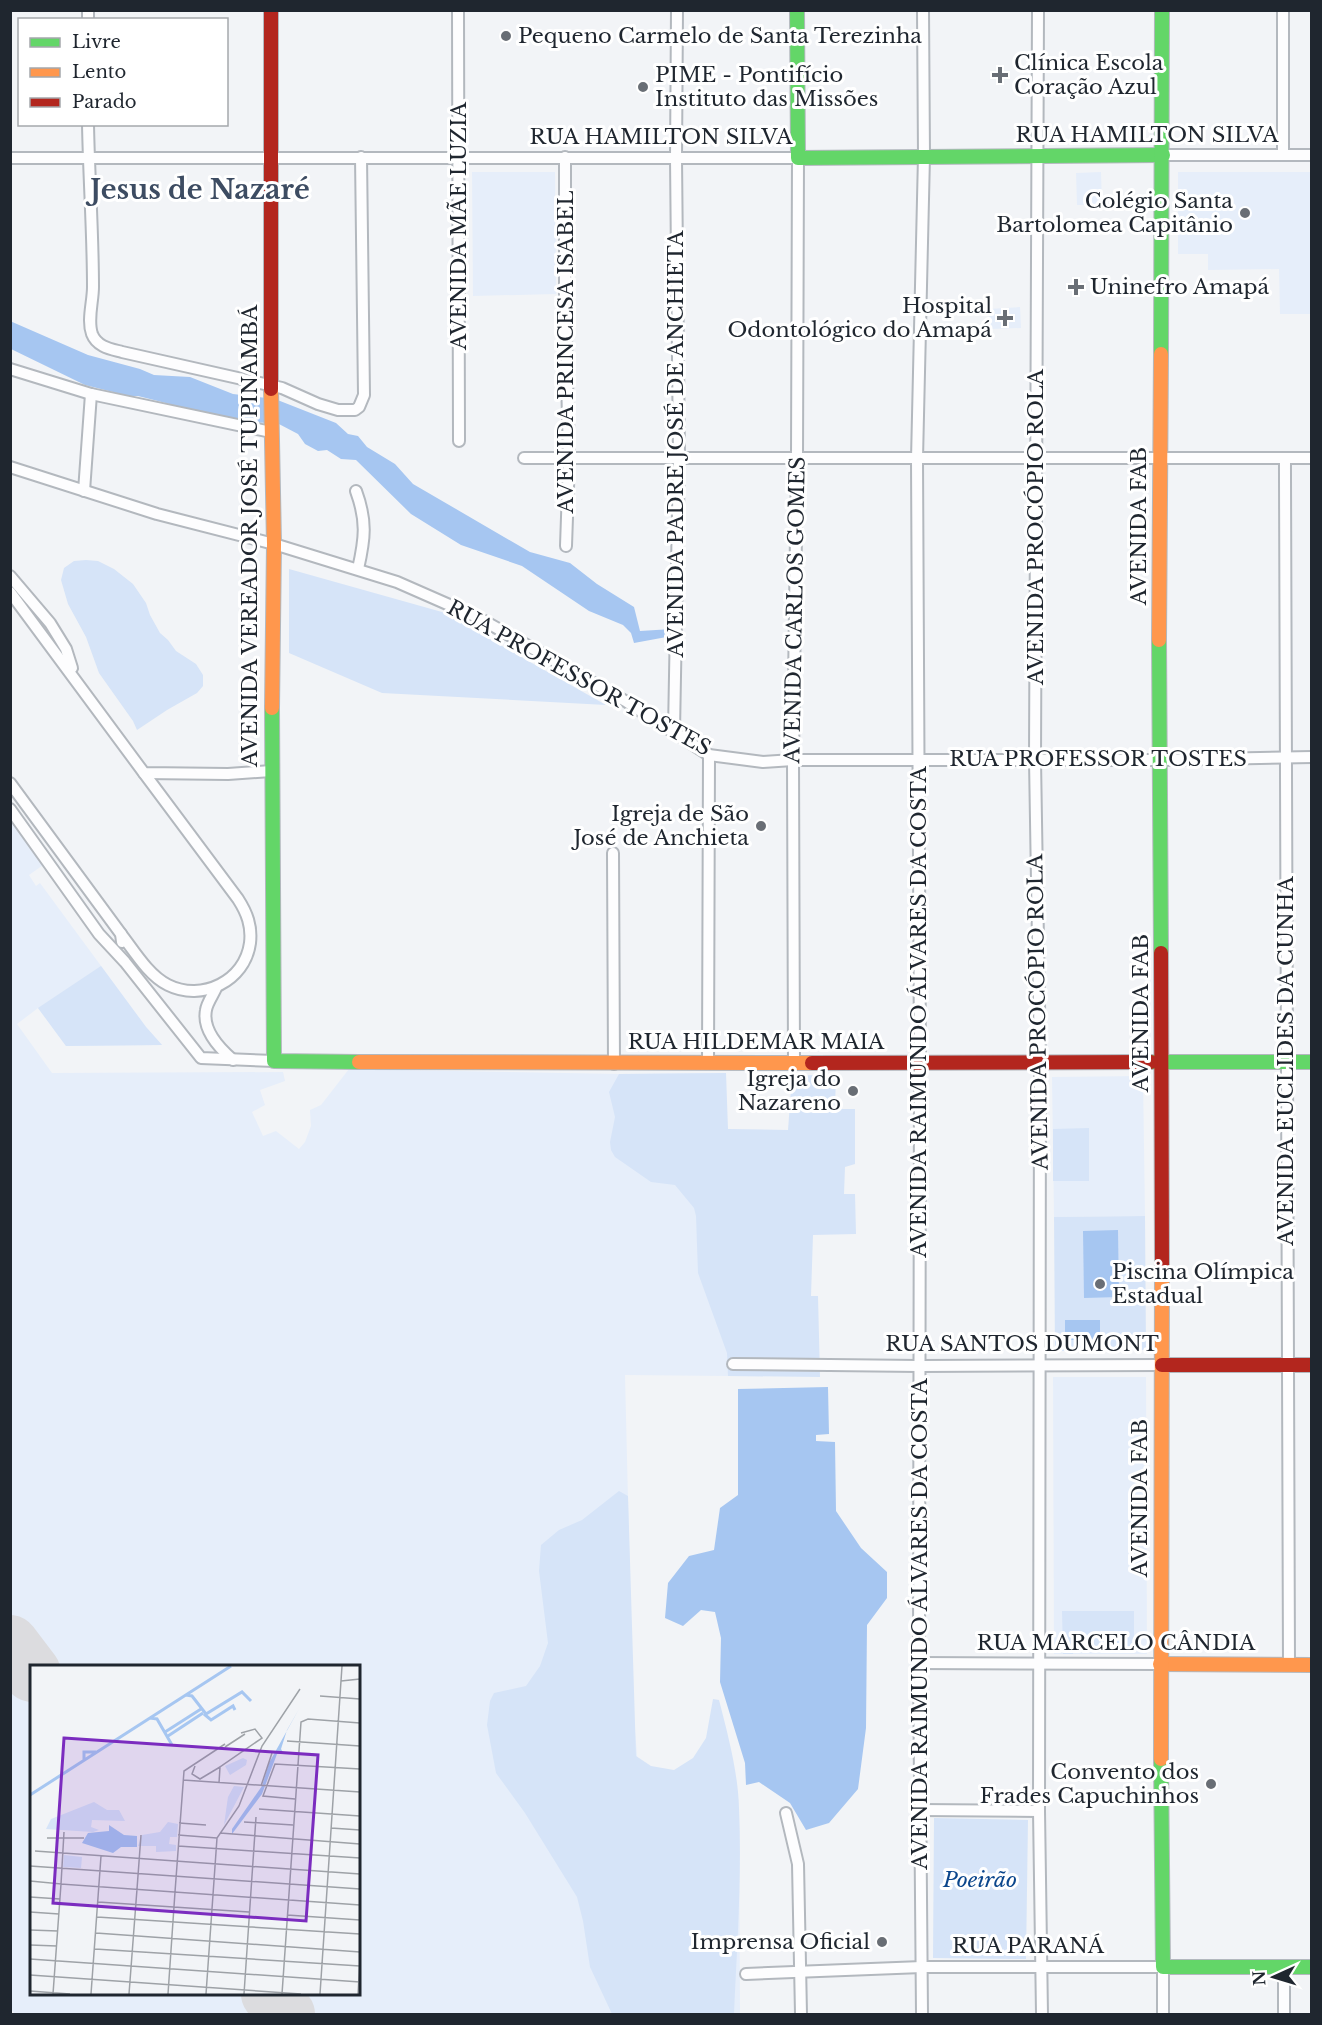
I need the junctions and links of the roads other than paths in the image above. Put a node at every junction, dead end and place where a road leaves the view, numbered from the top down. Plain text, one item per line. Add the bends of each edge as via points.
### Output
1 (271, 10) edge
2 (458, 10) edge
3 (677, 10) edge
4 (797, 10) edge
5 (923, 10) edge
6 (1038, 10) edge
7 (1162, 10) edge
8 (1283, 10) edge
9 (88, 126) edge
10 (1163, 155) junction
11 (1282, 155) junction
12 (89, 156) junction
13 (924, 156) junction
14 (1039, 156) junction
15 (1311, 156) edge
16 (271, 157) junction
17 (361, 157) junction
18 (565, 157) junction
19 (10, 158) edge
20 (676, 158) junction
21 (798, 158) junction
22 (459, 159) junction
23 (10, 369) edge
24 (271, 390) junction
25 (91, 394) junction
26 (271, 430) junction
27 (459, 441) dead end
28 (679, 457) junction
29 (524, 458) dead end
30 (797, 458) junction
31 (1035, 458) junction
32 (1160, 458) junction
33 (1285, 458) junction
34 (1311, 458) edge
35 (569, 459) junction
36 (917, 459) junction
37 (10, 467) edge
38 (356, 490) dead end
39 (84, 491) junction
40 (274, 544) junction
41 (566, 546) dead end
42 (358, 569) junction
43 (10, 576) edge
44 (10, 592) edge
45 (75, 677) junction
46 (674, 731) junction
47 (709, 755) junction
48 (1284, 758) junction
49 (1311, 758) edge
50 (793, 760) junction
51 (919, 760) junction
52 (1035, 760) junction
53 (1161, 760) junction
54 (271, 771) junction
55 (144, 773) junction
56 (10, 783) edge
57 (10, 809) edge
58 (613, 853) dead end
59 (121, 934) junction
60 (124, 962) junction
61 (216, 988) junction
62 (233, 1060) junction
63 (274, 1060) junction
64 (1162, 1062) junction
65 (1287, 1062) junction
66 (1311, 1062) edge
67 (708, 1063) junction
68 (794, 1063) junction
69 (920, 1063) junction
70 (1040, 1063) junction
71 (614, 1064) junction
72 (733, 1364) dead end
73 (1162, 1365) junction
74 (1287, 1365) junction
75 (1311, 1365) edge
76 (919, 1366) junction
77 (1039, 1366) junction
78 (919, 1663) junction
79 (1039, 1664) junction
80 (1160, 1664) junction
81 (1288, 1665) junction
82 (1311, 1665) edge
83 (920, 1809) junction
84 (1039, 1811) junction
85 (786, 1813) dead end
86 (1284, 1966) junction
87 (922, 1967) junction
88 (1042, 1967) junction
89 (1163, 1967) junction
90 (1311, 1967) edge
91 (800, 1972) junction
92 (746, 1974) dead end
93 (801, 2014) edge
94 (922, 2014) edge
95 (1042, 2014) edge
96 (1162, 2014) edge
97 (1284, 2014) edge

1 - 16 street, AVENIDA VEREADOR JOSÉ TUPINAMBÁ
2 - 22 street, AVENIDA MÃE LUZIA
3 - 20 street, AVENIDA PADRE JOSÉ DE ANCHIETA
4 - 21 street
5 - 13 street, AVENIDA RAIMUNDO ÁLVARES DA COSTA
6 - 14 street, AVENIDA PROCÓPIO ROLA
7 - 10 street, AVENIDA FAB
8 - 11 street
9 - 12 street
10 - 11 street, RUA HAMILTON SILVA
10 - 14 street, RUA HAMILTON SILVA
10 - 32 street, AVENIDA FAB
11 - 15 street, RUA HAMILTON SILVA
12 - 16 street, RUA HAMILTON SILVA
12 - 19 street, RUA HAMILTON SILVA
12 - 24 street via 93,337 104,347
13 - 14 street, RUA HAMILTON SILVA
13 - 21 street, RUA HAMILTON SILVA
13 - 36 street, AVENIDA RAIMUNDO ÁLVARES DA COSTA
14 - 31 street, AVENIDA PROCÓPIO ROLA
16 - 17 street, RUA HAMILTON SILVA
16 - 24 street, AVENIDA VEREADOR JOSÉ TUPINAMBÁ
17 - 22 street, RUA HAMILTON SILVA
17 - 24 street via 364,395 355,410 327,408 282,388
18 - 20 street, RUA HAMILTON SILVA
18 - 22 street, RUA HAMILTON SILVA
18 - 35 street, AVENIDA PRINCESA ISABEL
20 - 21 street, RUA HAMILTON SILVA
20 - 28 street, AVENIDA PADRE JOSÉ DE ANCHIETA
21 - 30 street, AVENIDA CARLOS GOMES
22 - 27 street, AVENIDA MÃE LUZIA
23 - 25 street
24 - 26 street, AVENIDA VEREADOR JOSÉ TUPINAMBÁ
25 - 26 street
25 - 39 street
26 - 40 street, AVENIDA VEREADOR JOSÉ TUPINAMBÁ
28 - 30 street
28 - 35 street
28 - 46 street, AVENIDA PADRE JOSÉ DE ANCHIETA
29 - 35 street
30 - 36 street
30 - 50 street, AVENIDA CARLOS GOMES
31 - 32 street
31 - 36 street
31 - 52 street, AVENIDA PROCÓPIO ROLA
32 - 33 street
32 - 53 street, AVENIDA FAB
33 - 34 street
33 - 48 street, AVENIDA EUCLIDES DA CUNHA
35 - 41 street, AVENIDA PRINCESA ISABEL
36 - 51 street, AVENIDA RAIMUNDO ÁLVARES DA COSTA
37 - 39 street, RUA PROFESSOR TOSTES
38 - 42 street via 365,530
39 - 40 street, RUA PROFESSOR TOSTES
40 - 42 street, RUA PROFESSOR TOSTES
40 - 54 street, AVENIDA VEREADOR JOSÉ TUPINAMBÁ
42 - 46 street, RUA PROFESSOR TOSTES via 479,618
43 - 45 street via 50,623 66,649
44 - 45 street
45 - 55 street
46 - 47 street, RUA PROFESSOR TOSTES
47 - 50 street, RUA PROFESSOR TOSTES via 742,761
47 - 67 street
48 - 49 street, RUA PROFESSOR TOSTES
48 - 53 street, RUA PROFESSOR TOSTES
48 - 65 street, AVENIDA EUCLIDES DA CUNHA
50 - 51 street, RUA PROFESSOR TOSTES
50 - 68 street, AVENIDA CARLOS GOMES
51 - 52 street, RUA PROFESSOR TOSTES
51 - 69 street, AVENIDA RAIMUNDO ÁLVARES DA COSTA
52 - 53 street, RUA PROFESSOR TOSTES
52 - 70 street, AVENIDA PROCÓPIO ROLA
53 - 64 street, AVENIDA FAB
54 - 55 street
54 - 63 street, AVENIDA VEREADOR JOSÉ TUPINAMBÁ
55 - 61 street via 247,914 247,955 240,968
56 - 59 street
57 - 60 street via 99,934
58 - 71 street
59 - 60 street
59 - 61 street via 159,980 192,992
60 - 62 street, RUA HILDEMAR MAIA via 201,1058
61 - 62 street via 205,1012 207,1024 220,1049
62 - 63 street, RUA HILDEMAR MAIA
63 - 71 street, RUA HILDEMAR MAIA
64 - 65 street, RUA HILDEMAR MAIA
64 - 70 street, RUA HILDEMAR MAIA
64 - 73 street, AVENIDA FAB
65 - 66 street, RUA HILDEMAR MAIA
65 - 74 street, AVENIDA EUCLIDES DA CUNHA
67 - 68 street, RUA HILDEMAR MAIA
67 - 71 street, RUA HILDEMAR MAIA
68 - 69 street, RUA HILDEMAR MAIA
69 - 70 street, RUA HILDEMAR MAIA
69 - 76 street, AVENIDA RAIMUNDO ÁLVARES DA COSTA
70 - 77 street, AVENIDA PROCÓPIO ROLA
72 - 76 street, RUA SANTOS DUMONT
73 - 74 street, RUA SANTOS DUMONT
73 - 77 street, RUA SANTOS DUMONT
73 - 80 street, AVENIDA FAB
74 - 75 street, RUA SANTOS DUMONT
74 - 81 street, AVENIDA EUCLIDES DA CUNHA
76 - 77 street, RUA SANTOS DUMONT
76 - 78 street, AVENIDA RAIMUNDO ÁLVARES DA COSTA
77 - 79 street, AVENIDA PROCÓPIO ROLA
78 - 79 street, RUA MARCELO CÂNDIA
78 - 83 street, AVENIDA RAIMUNDO ÁLVARES DA COSTA
79 - 80 street, RUA MARCELO CÂNDIA
79 - 84 street, AVENIDA PROCÓPIO ROLA
80 - 81 street, RUA MARCELO CÂNDIA
80 - 89 street, AVENIDA FAB
81 - 82 street, RUA MARCELO CÂNDIA
83 - 84 street
83 - 87 street, AVENIDA RAIMUNDO ÁLVARES DA COSTA
84 - 88 street, AVENIDA PROCÓPIO ROLA
85 - 91 street via 798,1864
86 - 89 street, RUA PARANÁ
86 - 90 street, RUA PARANÁ
86 - 97 street
87 - 88 street, RUA PARANÁ
87 - 91 street, RUA PARANÁ
87 - 94 street, AVENIDA RAIMUNDO ÁLVARES DA COSTA
88 - 89 street, RUA PARANÁ
88 - 95 street, AVENIDA PROCÓPIO ROLA
89 - 96 street, AVENIDA FAB
91 - 92 street, RUA PARANÁ
91 - 93 street

